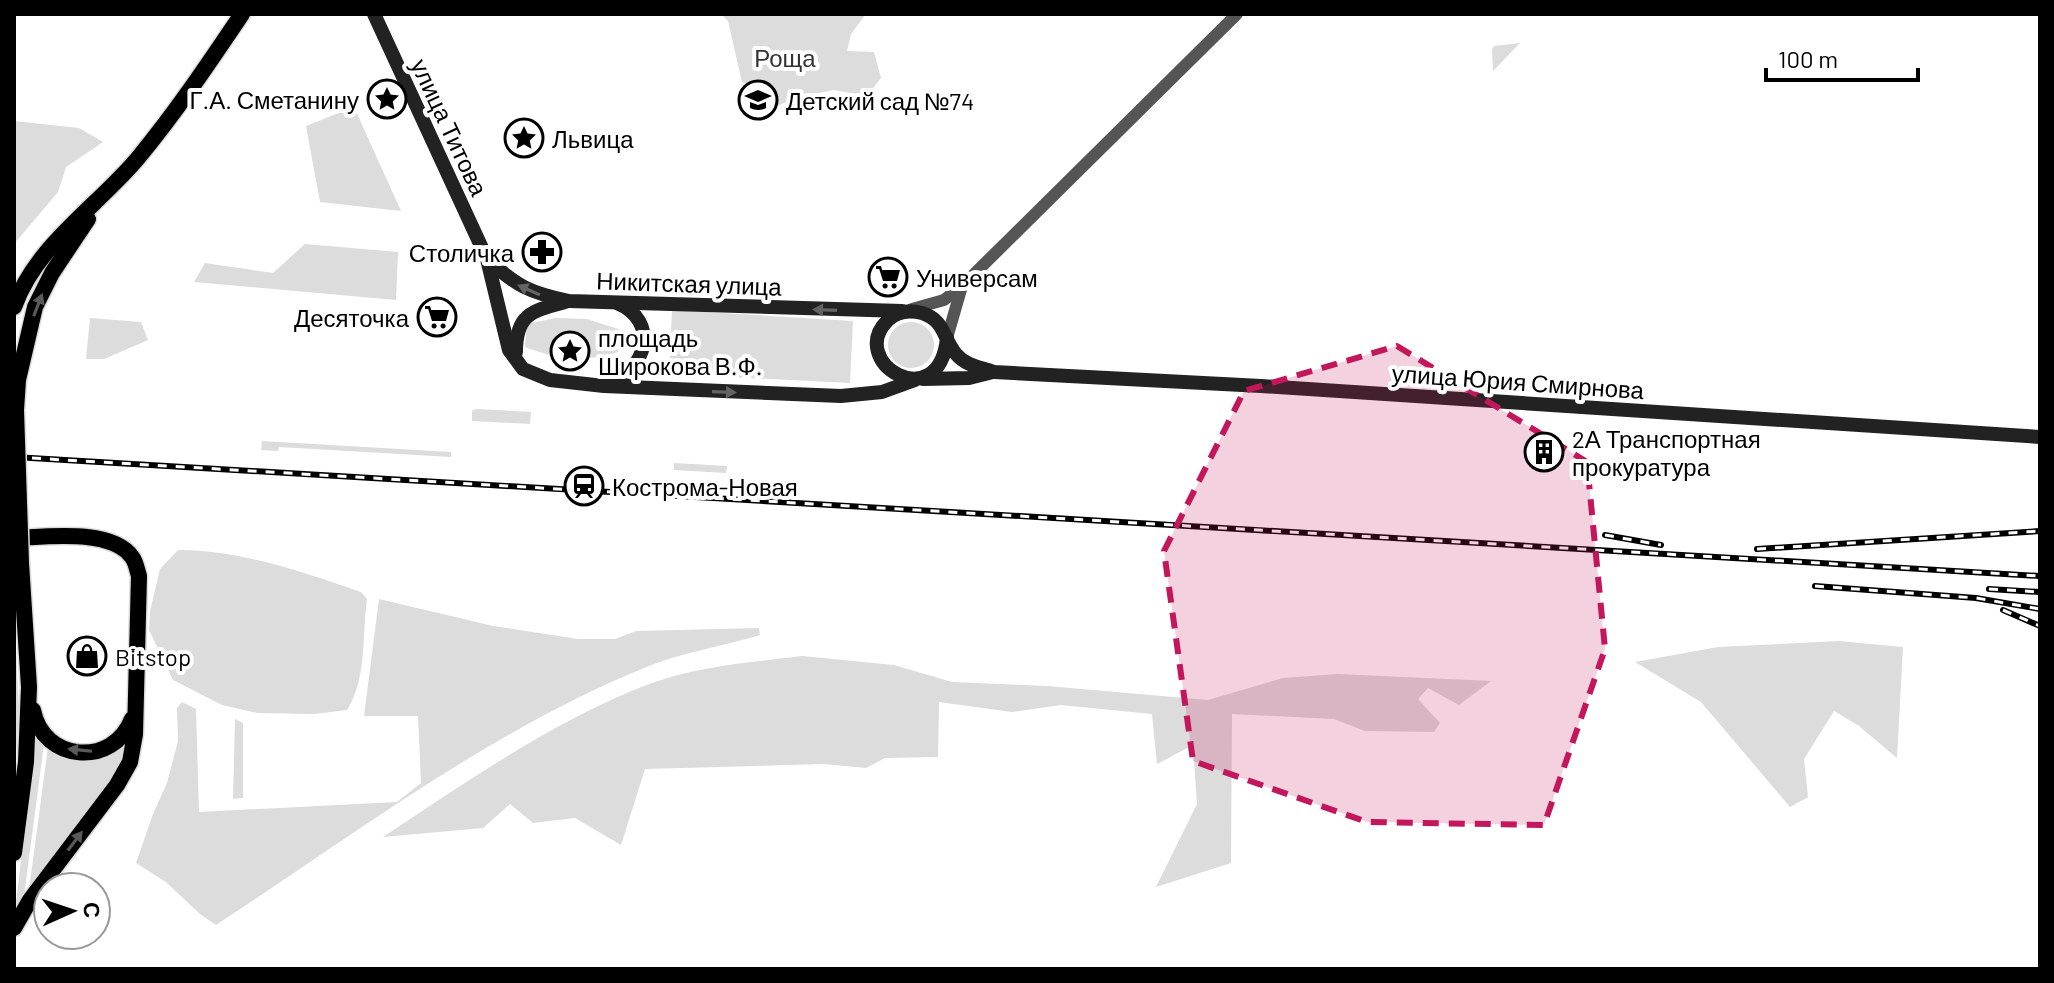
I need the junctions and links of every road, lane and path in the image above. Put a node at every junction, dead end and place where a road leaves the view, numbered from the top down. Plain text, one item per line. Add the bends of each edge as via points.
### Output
1 (242, 14) edge
2 (374, 14) edge
3 (1237, 14) edge
4 (99, 200) junction
5 (487, 259) junction
6 (962, 286) junction
7 (569, 301) junction
8 (615, 302) junction
9 (14, 307) edge
10 (904, 311) junction
11 (947, 338) junction
12 (518, 365) junction
13 (994, 372) junction
14 (917, 380) junction
15 (604, 386) junction
16 (2040, 437) edge
17 (14, 538) edge
18 (29, 687) junction
19 (136, 710) junction
20 (14, 853) edge
21 (14, 928) edge

1 - 4 main road via 138,158
2 - 5 main road, улица Титова
3 - 6 street
4 - 9 main road via 39,263
18 -> 4 main road, bridge via 18,380 35,307
7 -> 5 main road, Никитская улица via 518,286
5 - 12 main road via 509,350
6 - 10 street via 944,300
6 - 11 street
7 - 8 main road, Никитская улица
7 - 12 main road via 524,318 516,338
10 -> 8 main road, Никитская улица
8 - 15 main road via 635,315 641,326 641,358 633,371
10 - 11 main road via 934,318
10 - 14 main road via 882,327 878,350 891,372
11 - 13 main road via 954,353 969,365
11 - 14 main road via 940,363
12 - 15 main road via 550,380
13 - 14 main road
13 - 16 main road, улица Юрия Смирнова
15 -> 14 main road via 841,396 882,392
17 - 19 main road via 80,536 120,547 133,558 139,576
19 -> 18 main road via 119,741 95,752 70,751 39,730
18 - 20 main road
21 -> 19 main road via 130,762

